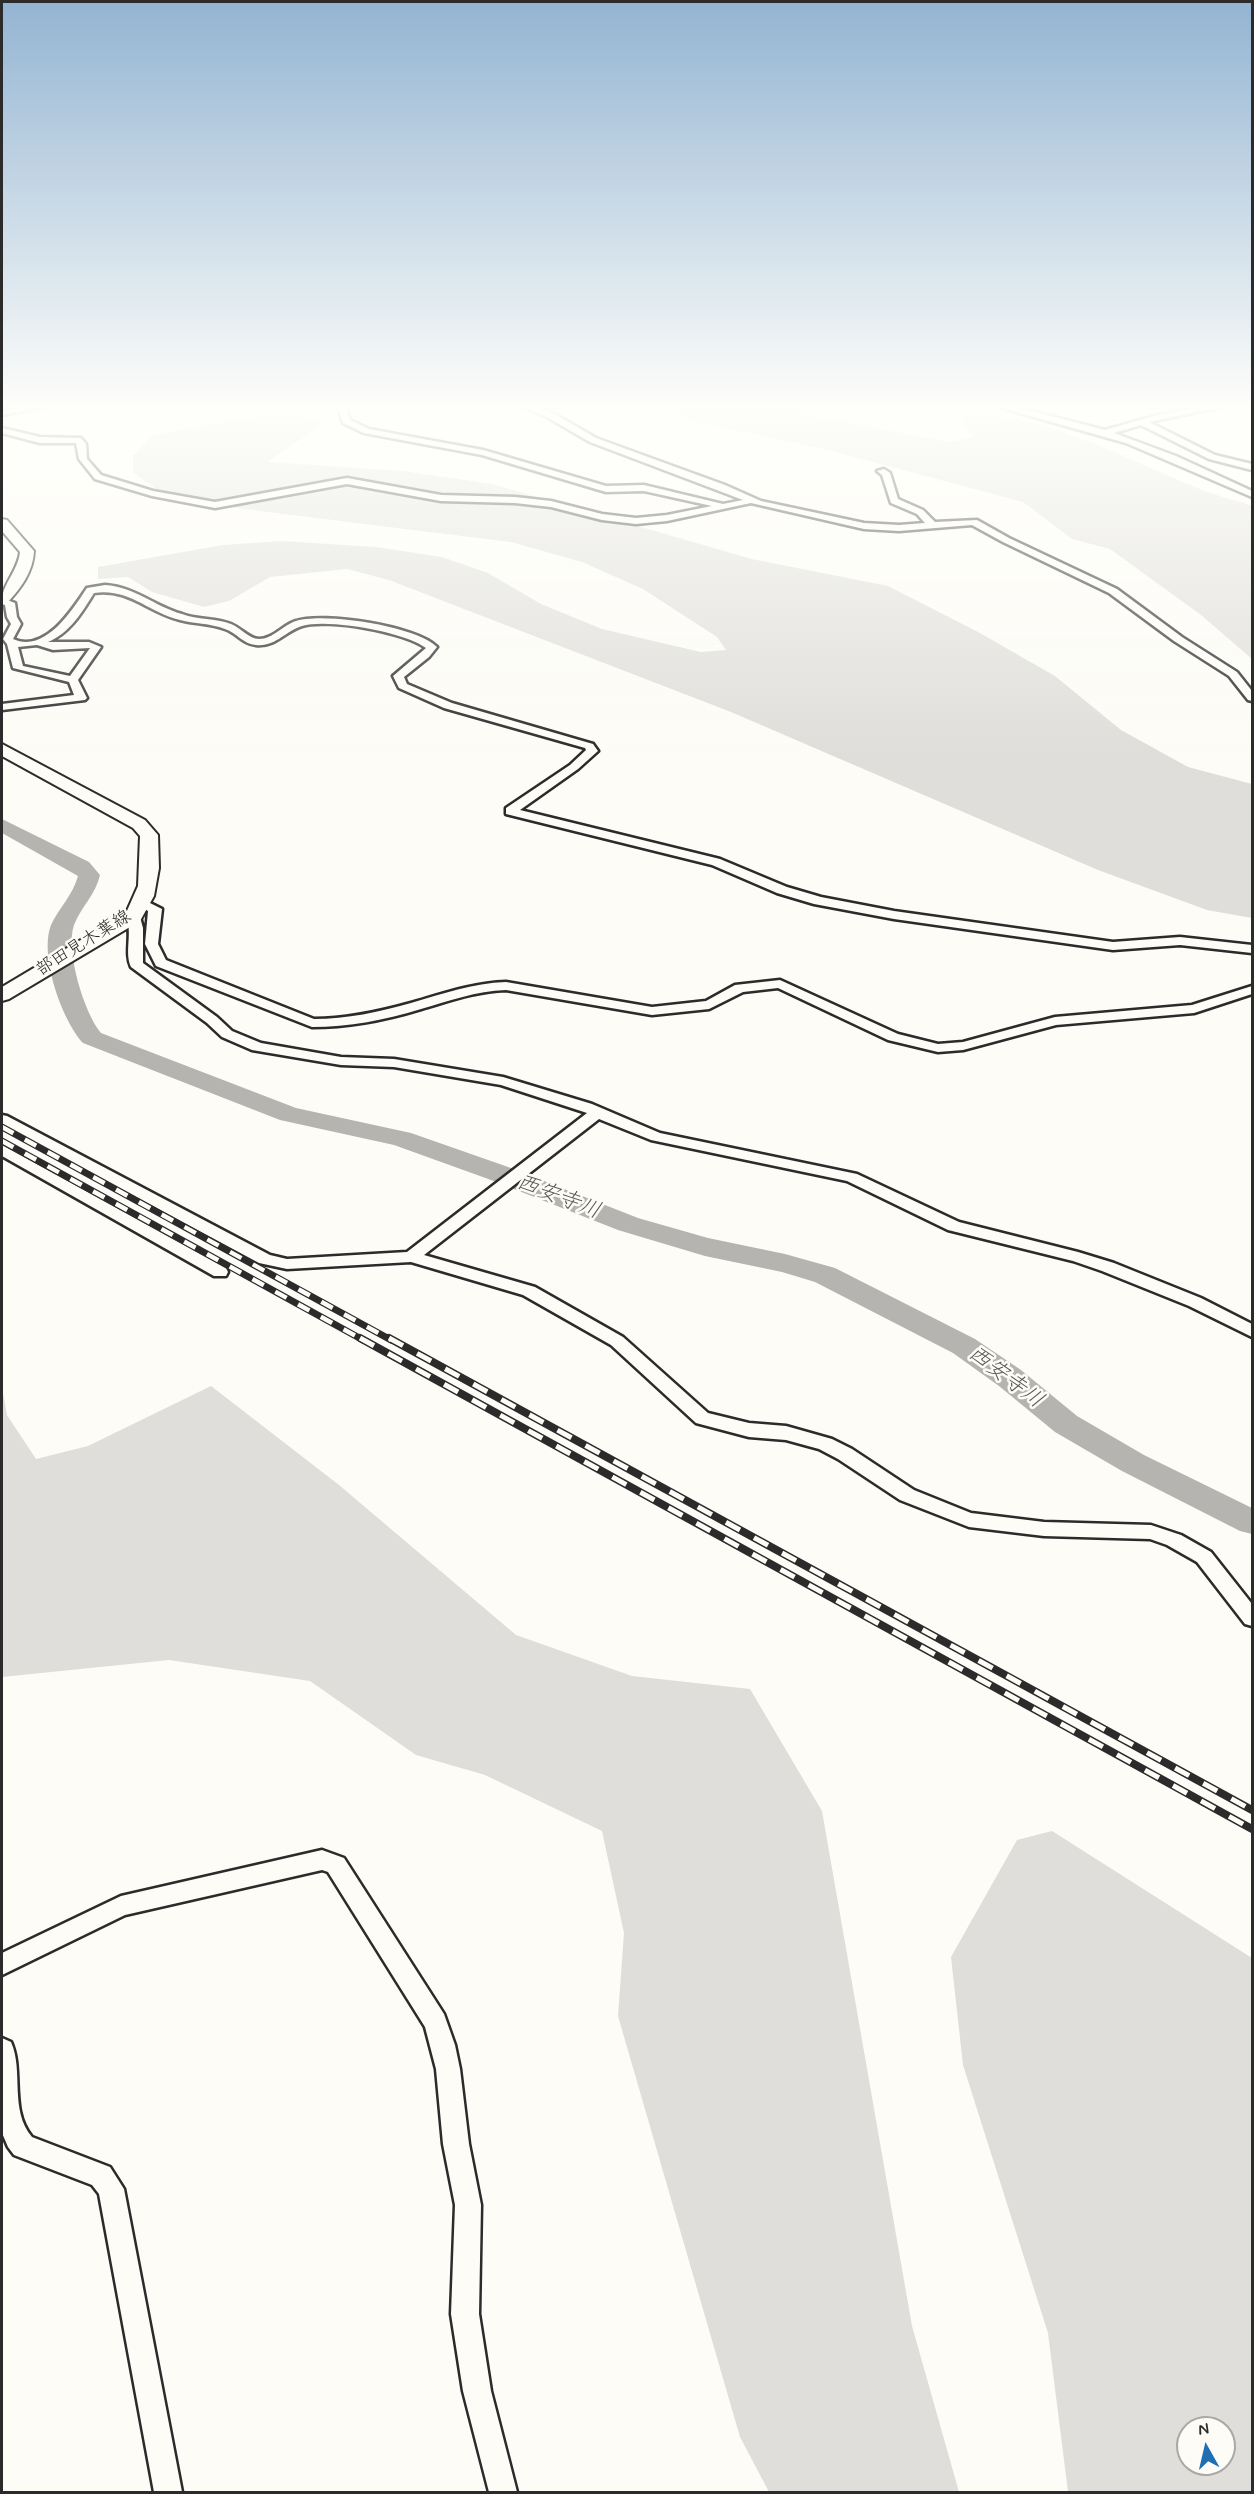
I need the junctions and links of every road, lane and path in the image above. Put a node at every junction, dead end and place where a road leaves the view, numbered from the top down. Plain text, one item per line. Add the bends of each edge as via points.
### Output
1 (838, 520) edge
2 (928, 520) edge
3 (2, 523) edge
4 (932, 525) junction
5 (2, 601) edge
6 (39, 642) junction
7 (12, 644) junction
8 (73, 680) junction
9 (1252, 698) edge
10 (2, 707) edge
11 (2, 749) edge
12 (138, 910) junction
13 (1252, 949) edge
14 (1252, 990) edge
15 (2, 995) edge
16 (598, 1112) junction
17 (2, 1119) edge
18 (2, 1150) edge
19 (411, 1257) junction
20 (220, 1272) dead end
21 (1252, 1331) edge
22 (1252, 1618) edge
23 (2, 1964) edge
24 (2, 2050) edge
25 (168, 2493) edge
26 (503, 2493) edge

1 - 4 street via 899,528
2 - 4 street
3 - 5 main road via 27,551 27,562
4 - 9 street via 974,522 1113,591 1233,674
5 - 7 street via 10,603 16,624 8,639
6 - 7 street
6 - 8 street via 50,647 96,647
6 - 13 street via 62,632 92,590 104,587 130,591 177,617 234,629 253,642 269,641 300,622 382,628 419,638 432,647 398,676 403,686 418,695 589,746 592,751 574,767 510,811 716,862 819,901 894,915 1113,946 1180,941
7 - 8 street via 20,668
8 - 10 street via 80,700
11 - 12 main road, 部田見木葉線 via 144,829 149,835 149,885
12 - 14 street via 155,909 150,944 161,963 312,1023 365,1019 483,986 506,986 652,1011 709,1005 740,988 780,984 893,1037 938,1048 963,1046 1055,1021 1194,1009
12 - 15 main road, 部田見木葉線
12 - 16 street via 136,964 236,1040 341,1061 394,1063 503,1081
16 - 19 street
16 - 21 street via 656,1137 851,1177 954,1226 1098,1263 1195,1302
17 - 19 street via 265,1259 287,1264
18 - 20 street
19 - 22 street via 544,1298 617,1341 702,1418 825,1444 907,1495 969,1520 1044,1529 1151,1532 1174,1540 1204,1557
23 - 26 street via 121,1906 322,1860 336,1865 435,2022 443,2045 468,2205 465,2314 477,2391
24 - 25 street via 10,2125 16,2141 101,2176 111,2189

